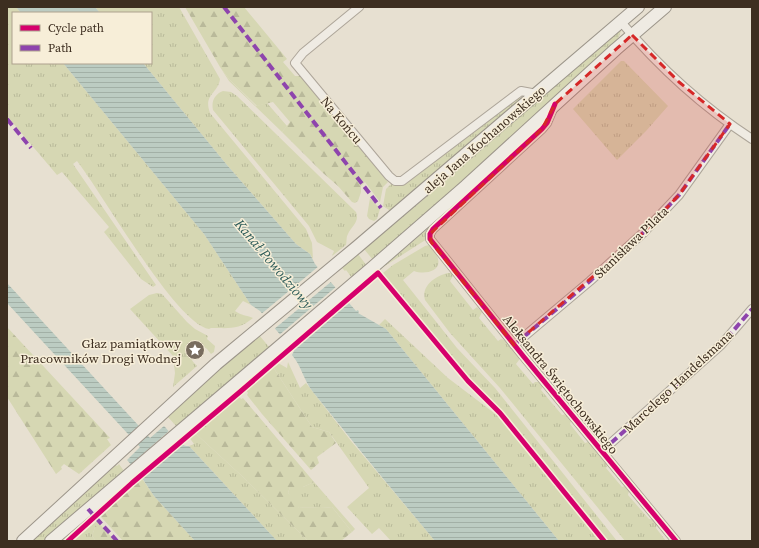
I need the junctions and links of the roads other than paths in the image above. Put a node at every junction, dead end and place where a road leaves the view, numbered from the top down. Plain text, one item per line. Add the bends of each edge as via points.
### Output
1 (359, 7) edge
2 (665, 7) edge
3 (636, 8) edge
4 (621, 22) junction
5 (632, 35) junction
6 (537, 94) junction
7 (555, 104) junction
8 (730, 124) junction
9 (752, 138) edge
10 (432, 241) joint
11 (752, 309) edge
12 (514, 345) junction
13 (602, 452) junction
14 (23, 541) edge
15 (51, 541) edge
16 (676, 541) edge

1 - 6 street, Na Końcu via 303,53 296,63 395,181 402,181 521,91
2 - 5 main road, aleja Jana Kochanowskiego
3 - 4 main road, aleja Jana Kochanowskiego
4 - 5 street
4 - 6 main road, aleja Jana Kochanowskiego
5 - 7 main road, aleja Jana Kochanowskiego
5 - 8 street via 679,82
6 - 14 main road, aleja Jana Kochanowskiego via 220,362
7 - 10 street, aleja Jana Kochanowskiego via 542,129 433,229 430,234
7 - 15 main road, aleja Jana Kochanowskiego via 356,282
8 - 9 street
8 - 12 street, Stanisława Pilata via 679,195 643,233
10 - 12 street, Aleksandra Świętochowskiego
11 - 13 street, Marcelego Handelsmana via 721,345
12 - 13 street, Aleksandra Świętochowskiego
13 - 16 street, Aleksandra Świętochowskiego

